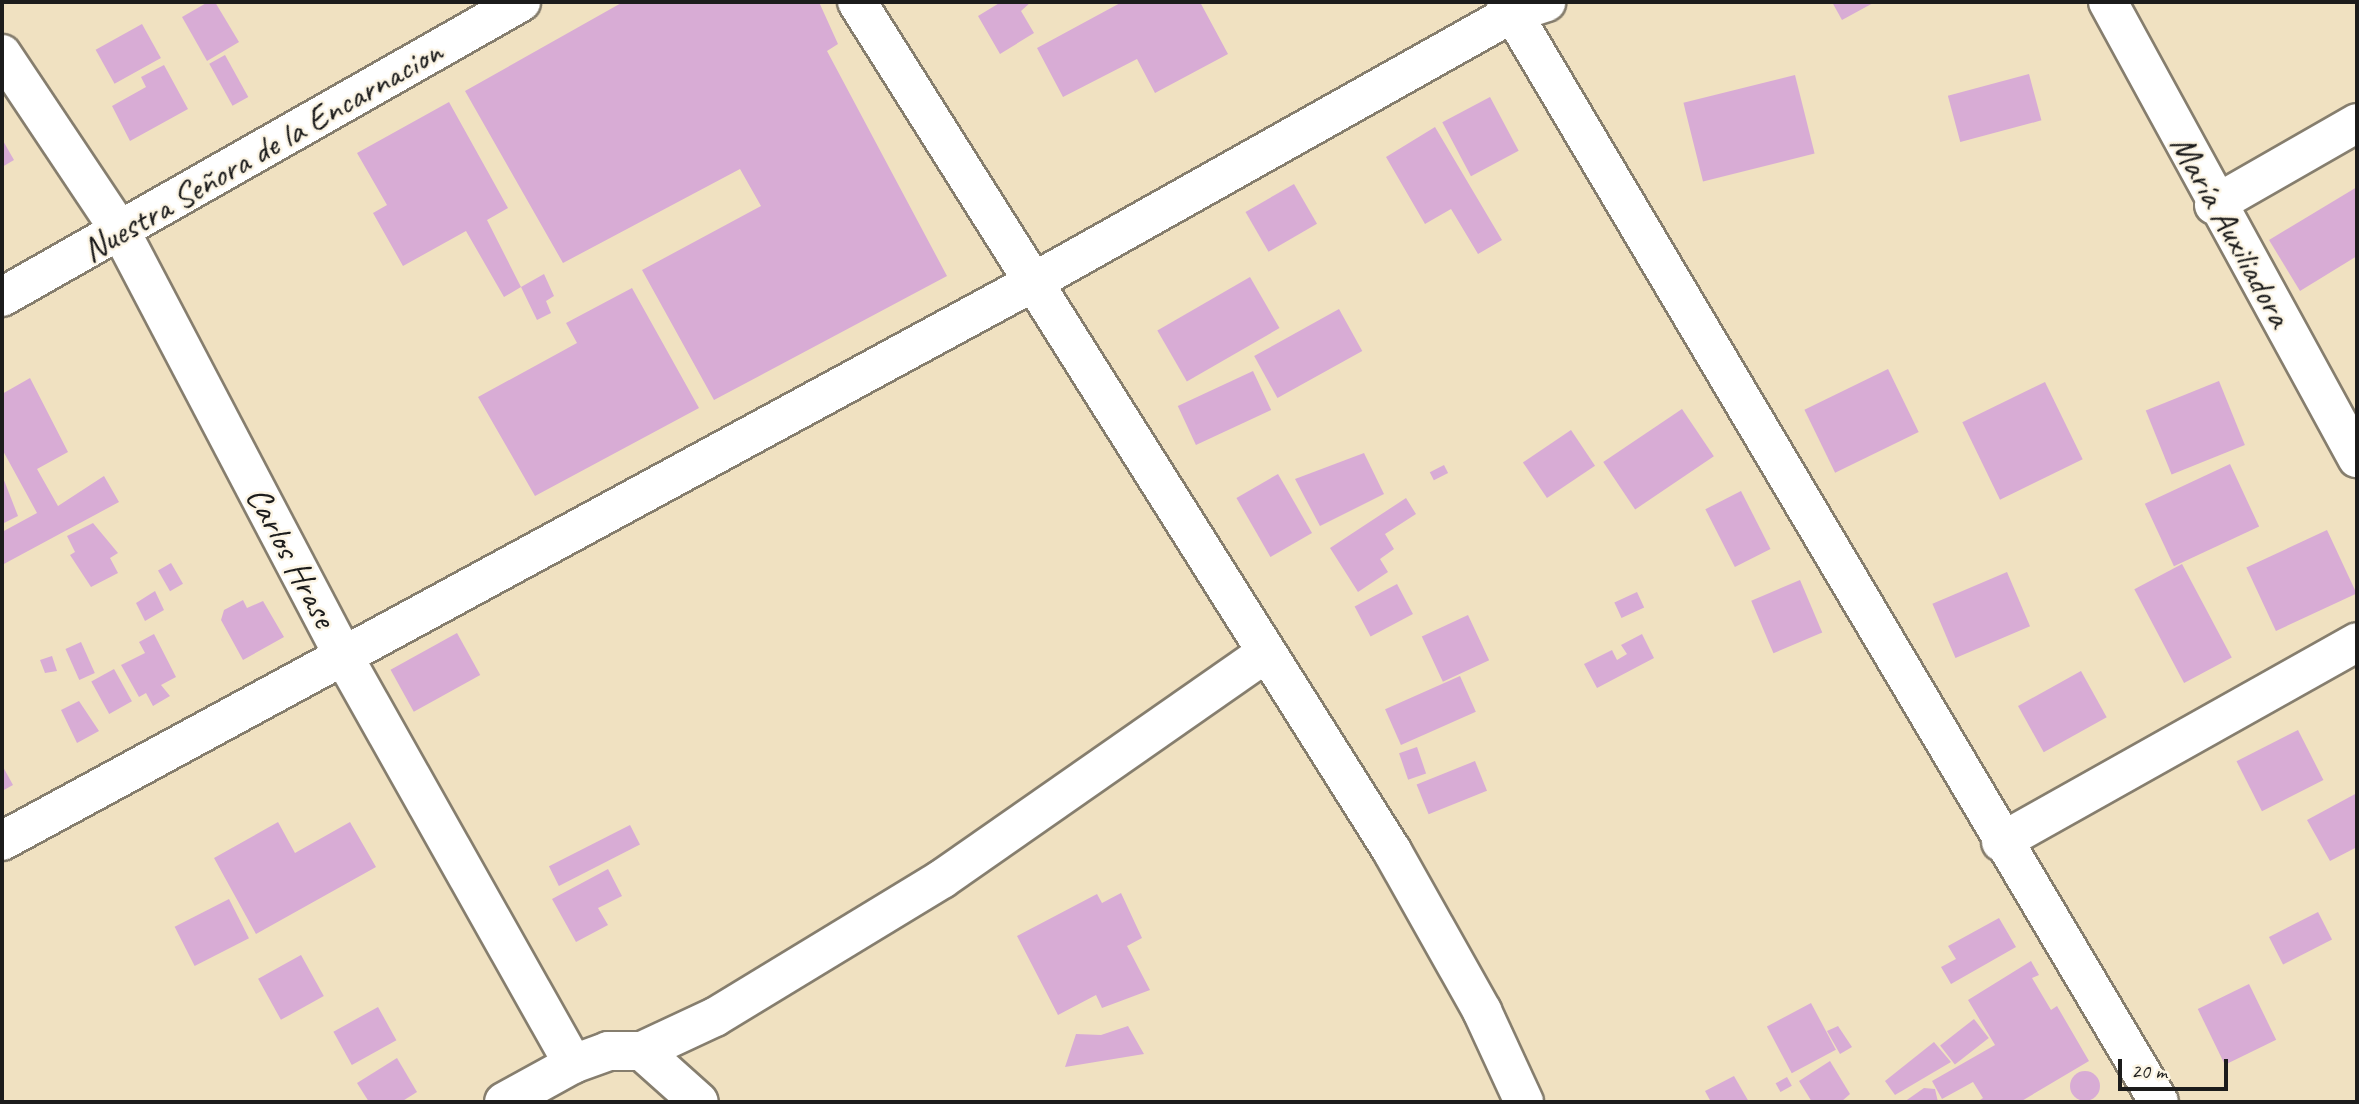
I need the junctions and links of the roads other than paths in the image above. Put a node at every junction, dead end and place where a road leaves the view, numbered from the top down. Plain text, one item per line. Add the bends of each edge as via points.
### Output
1 (522, 2) edge
2 (857, 2) edge
3 (2108, 2) edge
4 (1522, 6) edge
5 (2, 54) edge
6 (2357, 122) edge
7 (2214, 205) junction
8 (122, 234) junction
9 (1030, 284) junction
10 (2, 297) edge
11 (2357, 458) edge
12 (2357, 642) edge
13 (341, 652) junction
14 (1265, 654) junction
15 (2, 841) edge
16 (2001, 842) junction
17 (642, 1051) junction
18 (573, 1064) junction
19 (504, 1102) edge
20 (699, 1102) edge
21 (1524, 1102) edge
22 (2160, 1102) edge

1 - 8 street, Nuestra Señora de la Encarnacion
2 - 9 street
3 - 7 street, María Auxiliadora
4 - 9 street
4 - 16 street
5 - 8 street, Carlos Hrase
6 - 7 street
7 - 11 street, María Auxiliadora
8 - 10 street, Nuestra Señora de la Encarnacion
8 - 13 street, Carlos Hrase
9 - 13 street
9 - 14 street
12 - 16 street
13 - 15 street
13 - 18 street, Carlos Hrase
14 - 17 street via 942,879 715,1017
14 - 21 street via 1392,851 1482,1011
16 - 22 street
17 - 18 street via 608,1051
17 - 20 street
18 - 19 street

